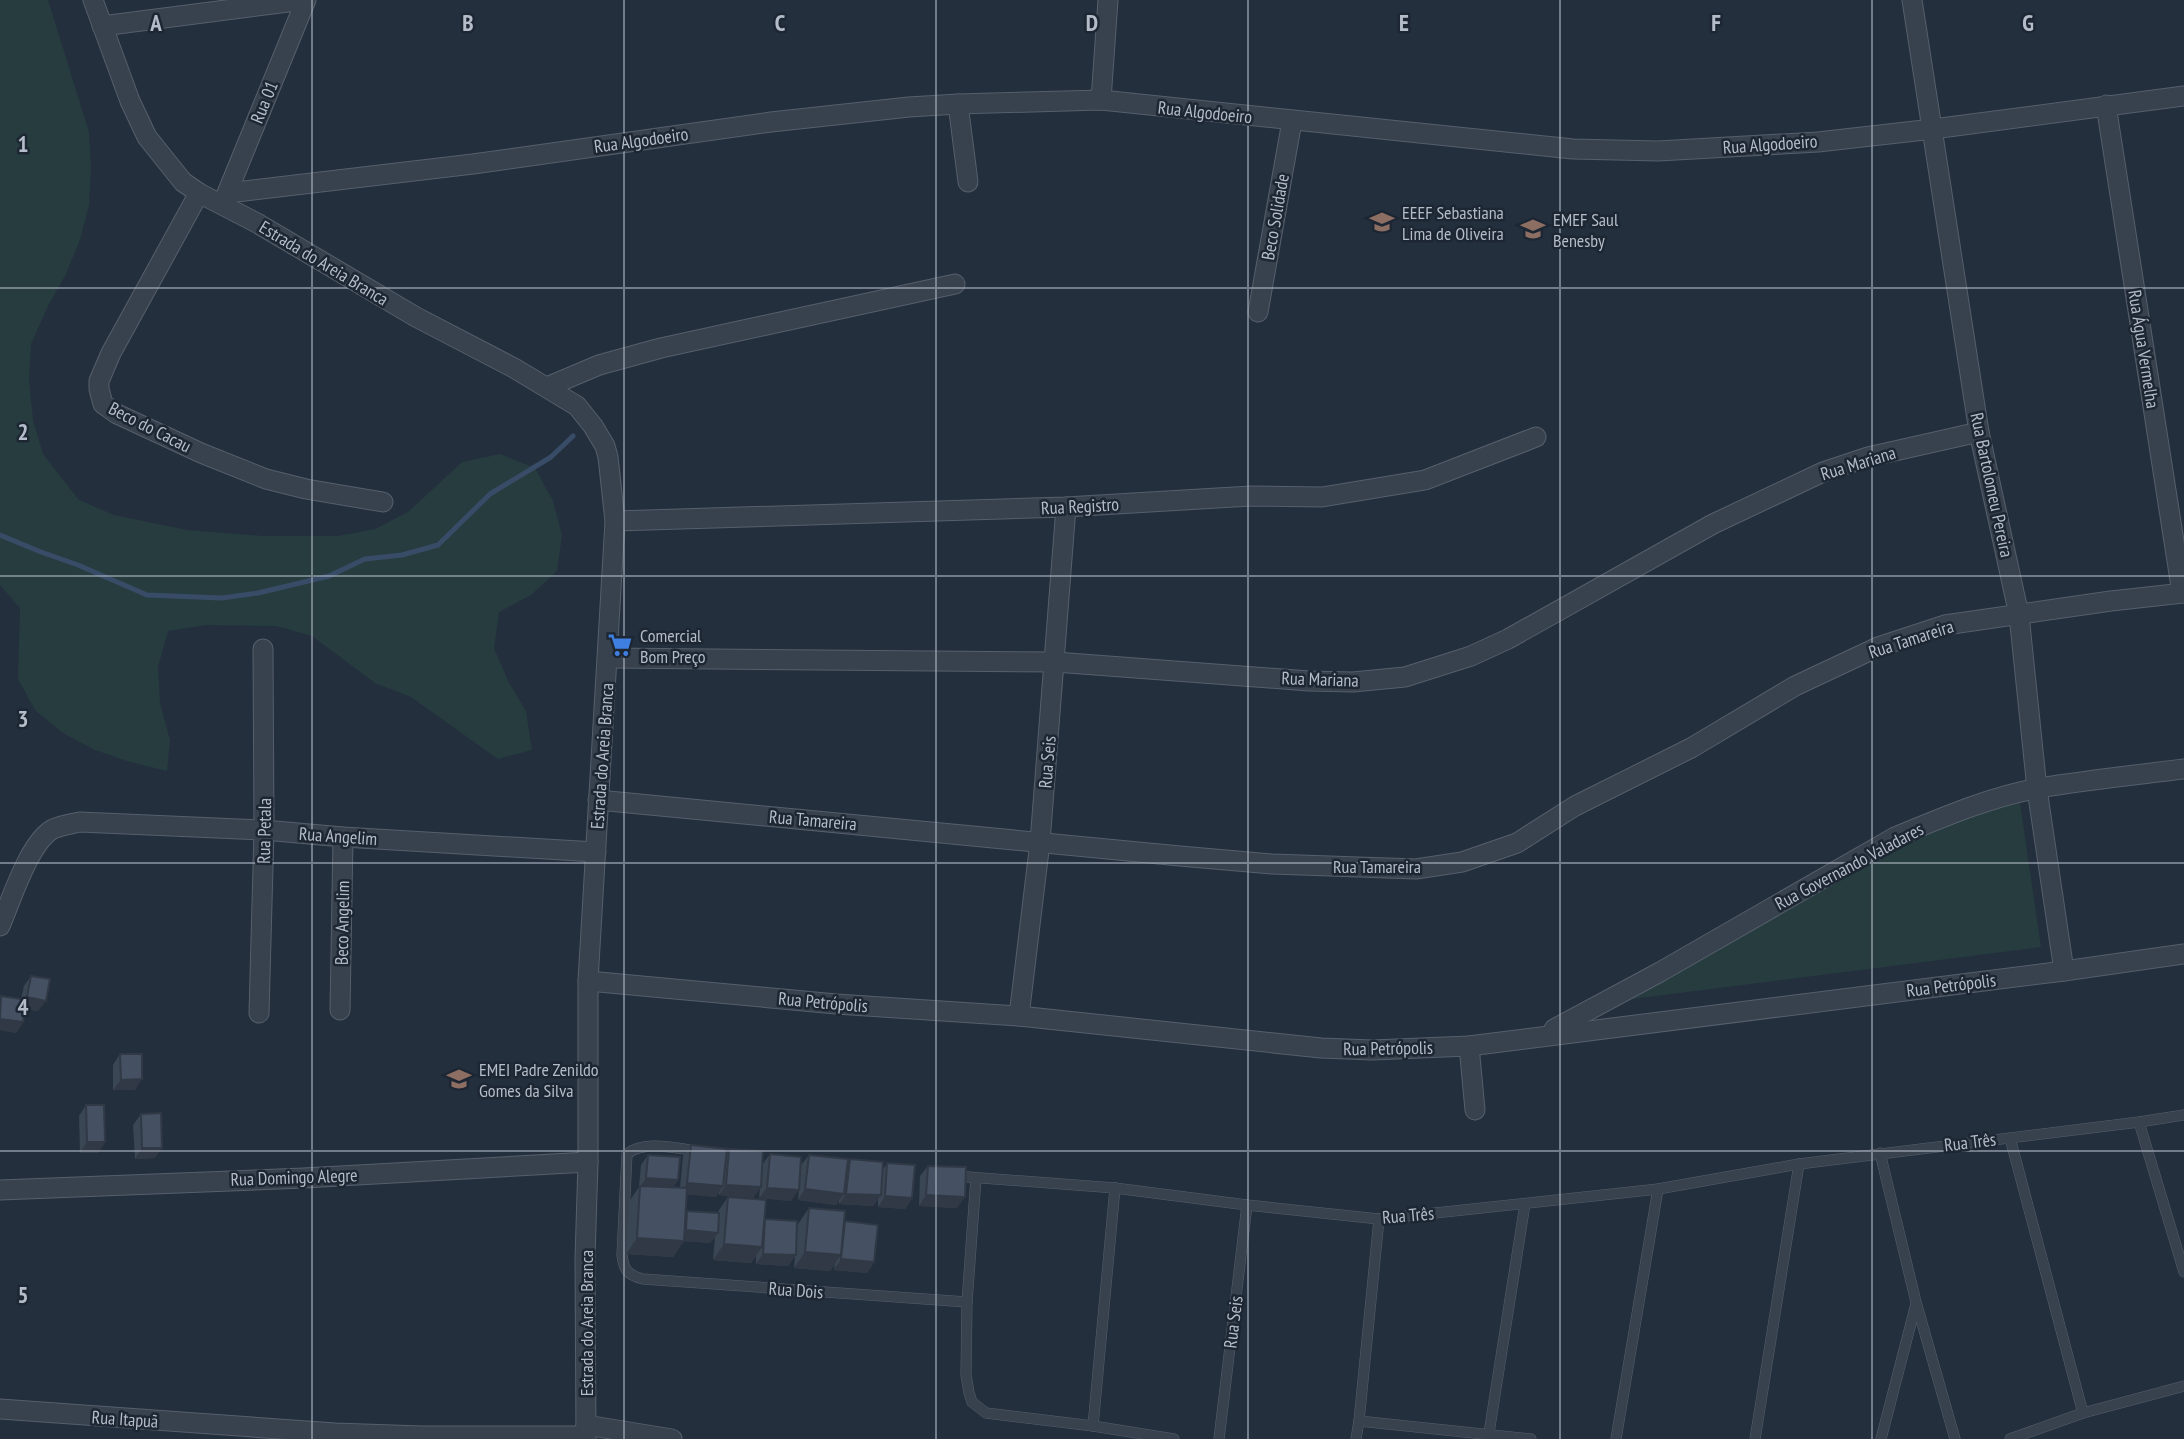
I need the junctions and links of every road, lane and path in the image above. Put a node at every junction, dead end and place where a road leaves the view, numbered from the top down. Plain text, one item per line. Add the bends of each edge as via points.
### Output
1 (93, 0) edge
2 (304, 0) edge
3 (1108, 0) edge
4 (1912, 0) edge
5 (102, 26) junction
6 (2184, 96) edge
7 (1101, 100) junction
8 (958, 104) junction
9 (2106, 105) junction
10 (1292, 121) junction
11 (1933, 129) junction
12 (968, 182) dead end
13 (199, 193) junction
14 (225, 198) junction
15 (956, 284) dead end
16 (1258, 312) dead end
17 (547, 387) junction
18 (1979, 432) junction
19 (1536, 437) dead end
20 (383, 502) dead end
21 (1066, 507) junction
22 (615, 521) junction
23 (2183, 593) edge
24 (2019, 615) junction
25 (263, 649) dead end
26 (608, 658) junction
27 (1055, 662) junction
28 (2184, 769) edge
29 (2037, 789) junction
30 (598, 800) junction
31 (264, 830) junction
32 (343, 837) junction
33 (1040, 842) junction
34 (596, 852) junction
35 (0, 926) edge
36 (2184, 954) edge
37 (2064, 971) junction
38 (589, 981) junction
39 (340, 1010) dead end
40 (260, 1013) dead end
41 (1019, 1016) junction
42 (1541, 1037) junction
43 (1469, 1046) junction
44 (1475, 1110) dead end
45 (2184, 1115) edge
46 (2139, 1122) junction
47 (2010, 1138) junction
48 (704, 1152) edge
49 (1880, 1153) junction
50 (589, 1162) junction
51 (1799, 1164) junction
52 (949, 1176) edge
53 (976, 1178) junction
54 (1115, 1188) junction
55 (1658, 1189) junction
56 (0, 1190) edge
57 (1525, 1204) junction
58 (1247, 1205) junction
59 (1379, 1219) junction
60 (2184, 1272) edge
61 (1916, 1301) junction
62 (967, 1303) junction
63 (2184, 1386) edge
64 (0, 1409) edge
65 (2083, 1413) junction
66 (1359, 1421) junction
67 (1093, 1426) junction
68 (586, 1433) edge
69 (1489, 1433) junction
70 (672, 1439) edge
71 (1174, 1439) edge
72 (1219, 1439) edge
73 (1356, 1439) edge
74 (1531, 1439) edge
75 (1616, 1439) edge
76 (1755, 1439) edge
77 (1881, 1439) edge
78 (1955, 1439) edge
79 (2010, 1439) edge

1 - 5 street, Estrada do Areia Branca
2 - 5 street
2 - 14 street, Rua 01
3 - 7 street
4 - 11 street, Rua Bartolomeu Pereira
5 - 13 street, Estrada do Areia Branca via 147,137 176,176
6 - 9 street, Rua Algodoeiro
7 - 8 street, Rua Algodoeiro
7 - 10 street, Rua Algodoeiro
8 - 12 street
8 - 14 street, Rua Algodoeiro via 771,122
9 - 11 street, Rua Algodoeiro
9 - 23 street, Rua Água Vermelha
10 - 11 street, Rua Algodoeiro via 1573,149 1657,151 1818,142
10 - 16 street, Beco Solidade
11 - 18 street, Rua Bartolomeu Pereira
13 - 14 street, Estrada do Areia Branca
13 - 20 street, Beco do Cacau via 111,353 99,381 103,404 201,453 266,479
14 - 17 street, Estrada do Areia Branca via 268,229 416,317
15 - 17 street via 661,348 599,365
17 - 22 street, Estrada do Areia Branca via 577,406 602,439
18 - 24 street, Rua Bartolomeu Pereira
18 - 27 street, Rua Mariana via 1823,472 1713,524 1508,639 1405,677 1309,681
19 - 21 street, Rua Registro via 1425,480 1394,487 1322,497 1251,496
21 - 22 street, Rua Registro
21 - 27 street, Rua Seis
22 - 26 street, Estrada do Areia Branca
23 - 24 street, Rua Tamareira
24 - 29 street, Rua Bartolomeu Pereira
24 - 33 street, Rua Tamareira via 1945,625 1878,648 1795,686 1691,748 1575,806 1517,843 1462,862 1416,869 1272,864
25 - 31 street, Rua Petala
26 - 27 street, Rua Mariana
26 - 30 street, Estrada do Areia Branca
27 - 33 street, Rua Seis
28 - 29 street, Rua Governando Valadares
29 - 37 street, Rua Bartolomeu Pereira
29 - 42 street, Rua Governando Valadares via 1971,807 1895,838
30 - 33 street, Rua Tamareira
30 - 34 street, Estrada do Areia Branca
31 - 32 street, Rua Angelim
31 - 35 street, Rua Angelim via 63,825 51,830 33,849
31 - 40 street, Rua Petala
32 - 34 street, Rua Angelim
32 - 39 street, Beco Angelim
33 - 41 street, Rua Seis
34 - 38 street, Estrada do Areia Branca
36 - 37 street, Rua Petrópolis
37 - 42 street, Rua Petrópolis
38 - 41 street, Rua Petrópolis
38 - 50 street, Estrada do Areia Branca
41 - 43 street, Rua Petrópolis via 1321,1048
42 - 43 street, Rua Petrópolis
43 - 44 street
45 - 46 lane, Rua Três
46 - 47 lane, Rua Três
46 - 60 lane
47 - 49 lane, Rua Três
47 - 65 lane
48 - 62 lane, Rua Dois via 650,1146 633,1149 626,1159 622,1255 626,1272 643,1279
49 - 51 lane, Rua Três
49 - 61 lane
50 - 56 street, Rua Domingo Alegre
50 - 68 street, Estrada do Areia Branca
51 - 55 lane, Rua Três
51 - 76 lane
52 - 53 lane, Rua Três
53 - 54 lane, Rua Três
53 - 62 lane
54 - 58 lane, Rua Três
54 - 67 lane
55 - 57 lane, Rua Três
55 - 75 lane
57 - 59 lane, Rua Três
57 - 69 lane
58 - 59 lane, Rua Três
58 - 72 lane, Rua Seis
59 - 66 lane
61 - 77 lane
61 - 78 lane
62 - 67 lane via 966,1375 972,1402 986,1413
63 - 65 lane
64 - 68 street, Rua Itapuã via 335,1433
65 - 79 lane
66 - 69 lane
66 - 73 lane
67 - 71 lane
68 - 70 street, Rua Itapuã
69 - 74 lane

